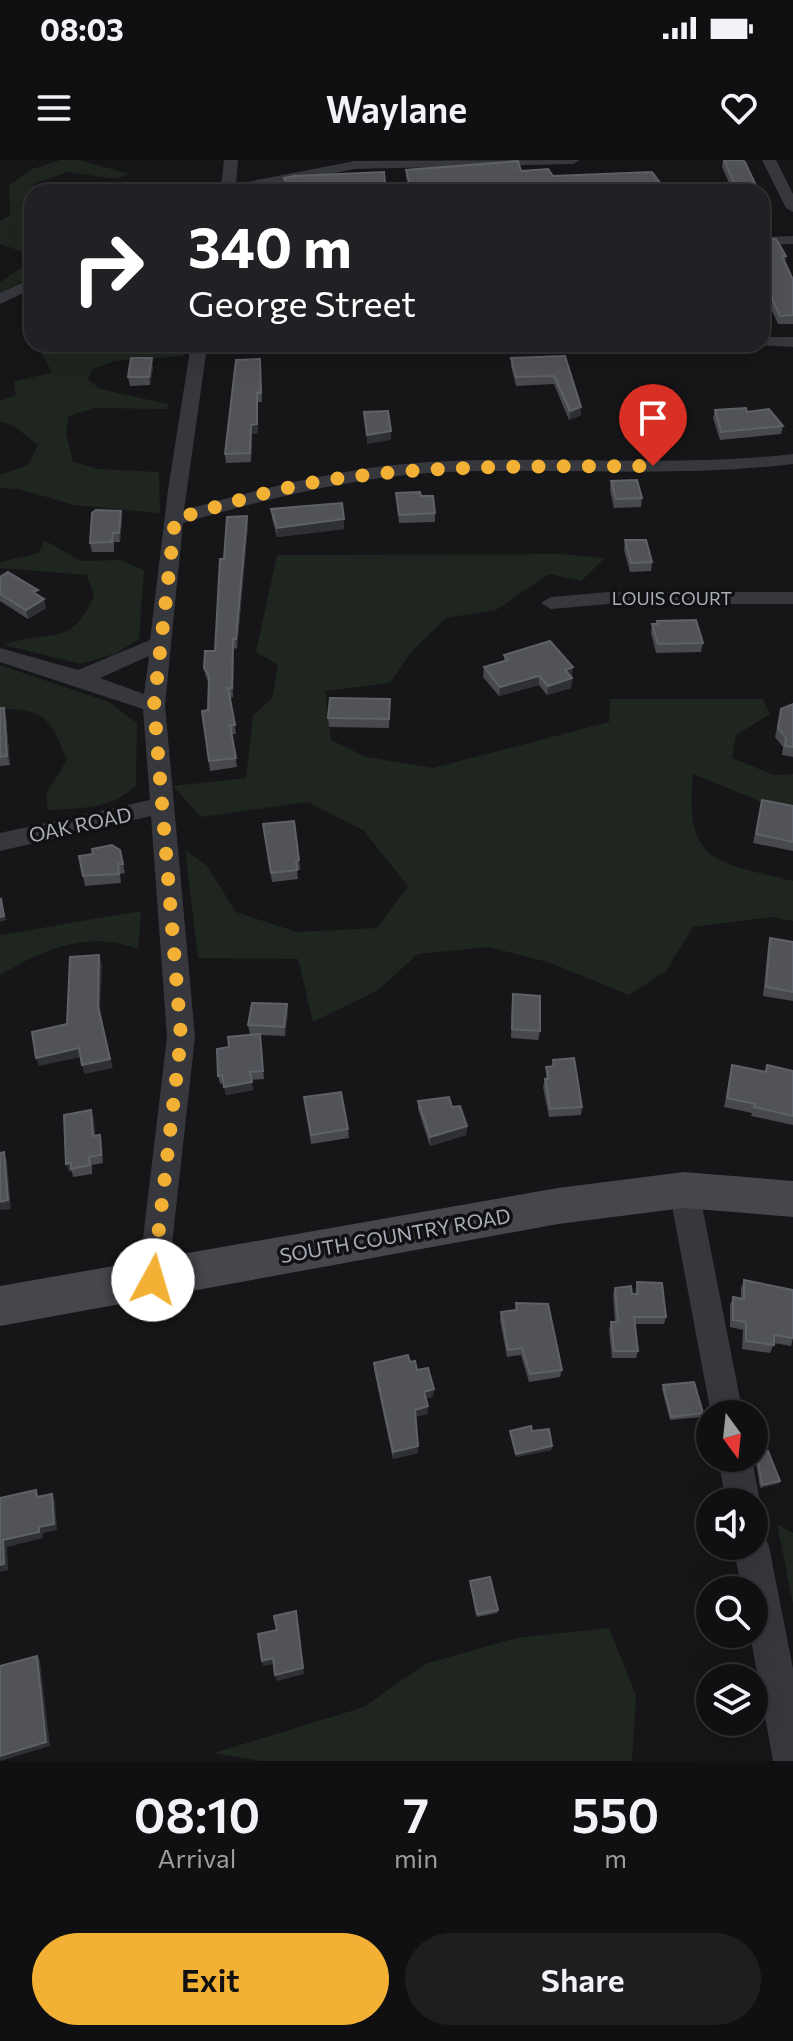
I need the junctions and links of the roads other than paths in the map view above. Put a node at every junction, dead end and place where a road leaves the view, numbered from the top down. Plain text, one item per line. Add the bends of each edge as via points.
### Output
1 (231, 160) edge
2 (573, 160) edge
3 (768, 160) edge
4 (227, 184) edge
5 (261, 184) edge
6 (793, 208) edge
7 (793, 240) edge
8 (770, 241) edge
9 (24, 287) edge
10 (0, 299) edge
11 (770, 342) edge
12 (793, 342) edge
13 (197, 352) edge
14 (793, 459) edge
15 (175, 519) junction
16 (793, 598) edge
17 (551, 603) dead end
18 (161, 643) junction
19 (0, 655) edge
20 (80, 678) junction
21 (154, 705) junction
22 (160, 806) junction
23 (0, 842) edge
24 (684, 1190) junction
25 (793, 1199) edge
26 (153, 1280) junction
27 (0, 1306) edge
28 (724, 1400) edge
29 (754, 1560) edge
30 (792, 1761) edge

1 - 4 street
2 - 5 street via 355,165
3 - 6 street
7 - 8 street
9 - 10 street
11 - 12 street
13 - 15 street
14 - 15 street via 428,468 337,478
15 - 18 street
16 - 17 street, LOUIS COURT
18 - 20 street
18 - 21 street
19 - 20 street
20 - 21 street
21 - 22 street
22 - 23 street, OAK ROAD
22 - 26 street via 181,1037
24 - 25 main road, SOUTH COUNTRY ROAD
24 - 26 main road, SOUTH COUNTRY ROAD via 422,1228
24 - 28 street
26 - 27 main road, SOUTH COUNTRY ROAD
29 - 30 street

